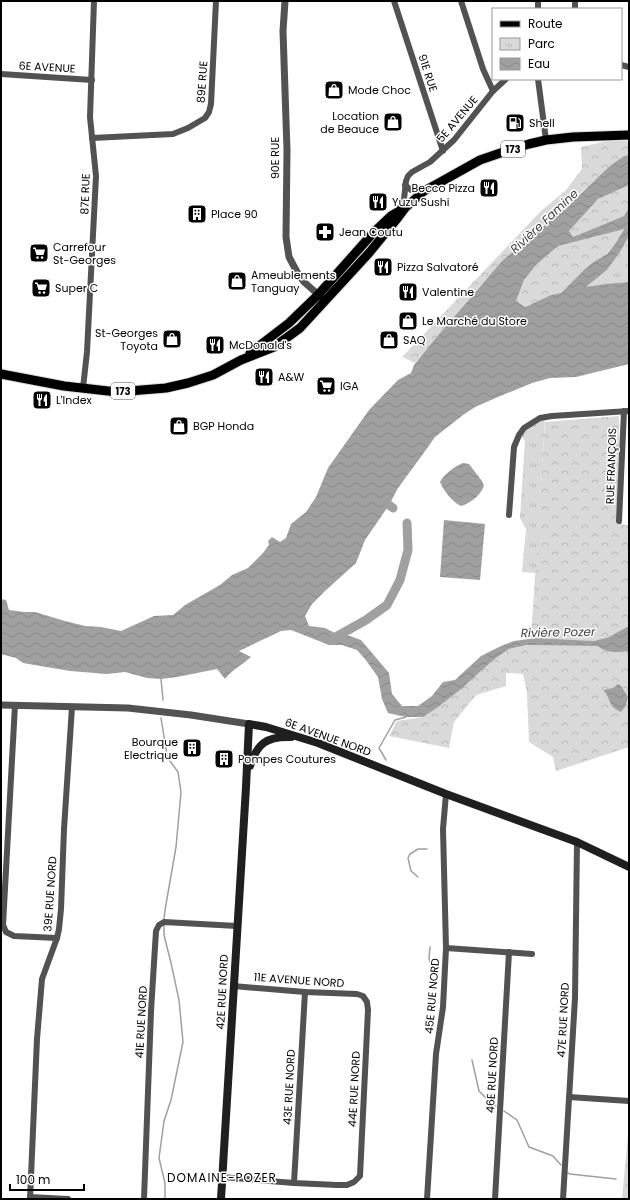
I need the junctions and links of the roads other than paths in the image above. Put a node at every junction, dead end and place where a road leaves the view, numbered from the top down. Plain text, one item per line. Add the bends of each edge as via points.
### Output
1 (94, 1) edge
2 (216, 1) edge
3 (285, 1) edge
4 (394, 1) edge
5 (461, 1) edge
6 (1, 74) edge
7 (92, 80) junction
8 (505, 80) edge
9 (538, 80) edge
10 (541, 80) edge
11 (539, 88) junction
12 (493, 91) junction
13 (629, 135) edge
14 (92, 138) junction
15 (546, 140) junction
16 (443, 151) junction
17 (405, 185) junction
18 (424, 191) junction
19 (401, 210) junction
20 (318, 295) junction
21 (325, 301) junction
22 (241, 360) junction
23 (1, 374) edge
24 (83, 388) junction
25 (626, 411) edge
26 (509, 515) dead end
27 (619, 521) dead end
28 (1, 705) edge
29 (15, 705) junction
30 (72, 707) junction
31 (247, 724) junction
32 (302, 738) junction
33 (246, 787) junction
34 (446, 794) junction
35 (577, 842) junction
36 (629, 867) edge
37 (237, 926) junction
38 (57, 938) junction
39 (446, 948) junction
40 (509, 952) junction
41 (532, 954) dead end
42 (233, 986) junction
43 (305, 992) junction
44 (363, 996) joint
45 (570, 1097) junction
46 (629, 1101) edge
47 (222, 1177) junction
48 (294, 1183) junction
49 (30, 1198) edge
50 (68, 1199) edge
51 (144, 1199) edge
52 (221, 1199) edge
53 (427, 1199) edge
54 (495, 1199) edge
55 (562, 1199) edge

1 - 7 street, 87E RUE
2 - 14 street, 89E RUE via 211,104 207,115 173,134
3 - 20 street, 90E RUE via 283,32 286,237 289,257 297,272
4 - 16 street, 91E RUE
5 - 12 street via 483,69
6 - 7 street, 6E AVENUE
7 - 14 street, 87E RUE
8 - 12 street, 5E AVENUE
9 - 11 street
10 - 11 street
11 - 15 street
12 - 16 street, 5E AVENUE
13 - 15 main road, 173
14 - 24 street, 87E RUE via 96,176
15 - 18 main road, 173 via 480,160
16 - 17 street, 5E AVENUE via 412,172
17 - 18 street via 411,190
17 - 19 street, 5E AVENUE
18 - 19 main road, 173
19 - 20 main road, 173 via 374,232
19 - 21 main road, 173 via 384,235
20 - 21 street, 90E RUE
20 - 22 main road, 173 via 289,323
21 - 22 main road, 173 via 300,328 274,347
22 - 24 main road, 173 via 213,375 166,388 117,392
23 - 24 main road, 173
25 - 26 street via 552,416 540,418 524,428 514,447
25 - 27 street, RUE FRANÇOIS
28 - 29 street, 6E AVENUE NORD
29 - 30 street, 6E AVENUE NORD
29 - 38 street via 3,925 6,932 14,936
30 - 31 street, 6E AVENUE NORD via 143,709
30 - 38 street, 39E RUE NORD via 61,909
31 - 32 main road, 6E AVENUE NORD
31 - 33 main road, 42E RUE NORD
32 - 33 main road, 42E RUE NORD via 275,738 261,745 248,770
32 - 34 main road, 6E AVENUE NORD
33 - 37 main road, 42E RUE NORD
34 - 35 main road, 6E AVENUE NORD
34 - 39 street, 45E RUE NORD via 442,829
35 - 36 main road, 6E AVENUE NORD
35 - 45 street, 47E RUE NORD via 575,998
37 - 42 main road, 42E RUE NORD
37 - 51 street, 41E RUE NORD via 164,922 156,931
38 - 49 street, 39E RUE NORD via 42,979
39 - 40 street
39 - 53 street, 45E RUE NORD
40 - 41 street
40 - 54 street, 46E RUE NORD
42 - 43 street, 11E AVENUE NORD
42 - 47 main road, 42E RUE NORD
43 - 44 street, 11E AVENUE NORD
43 - 48 street, 43E RUE NORD
44 - 48 street, 44E RUE NORD via 368,1010 360,1176 347,1185
45 - 46 street
45 - 55 street, 47E RUE NORD
47 - 48 street
47 - 52 main road, 42E RUE NORD
49 - 50 street

